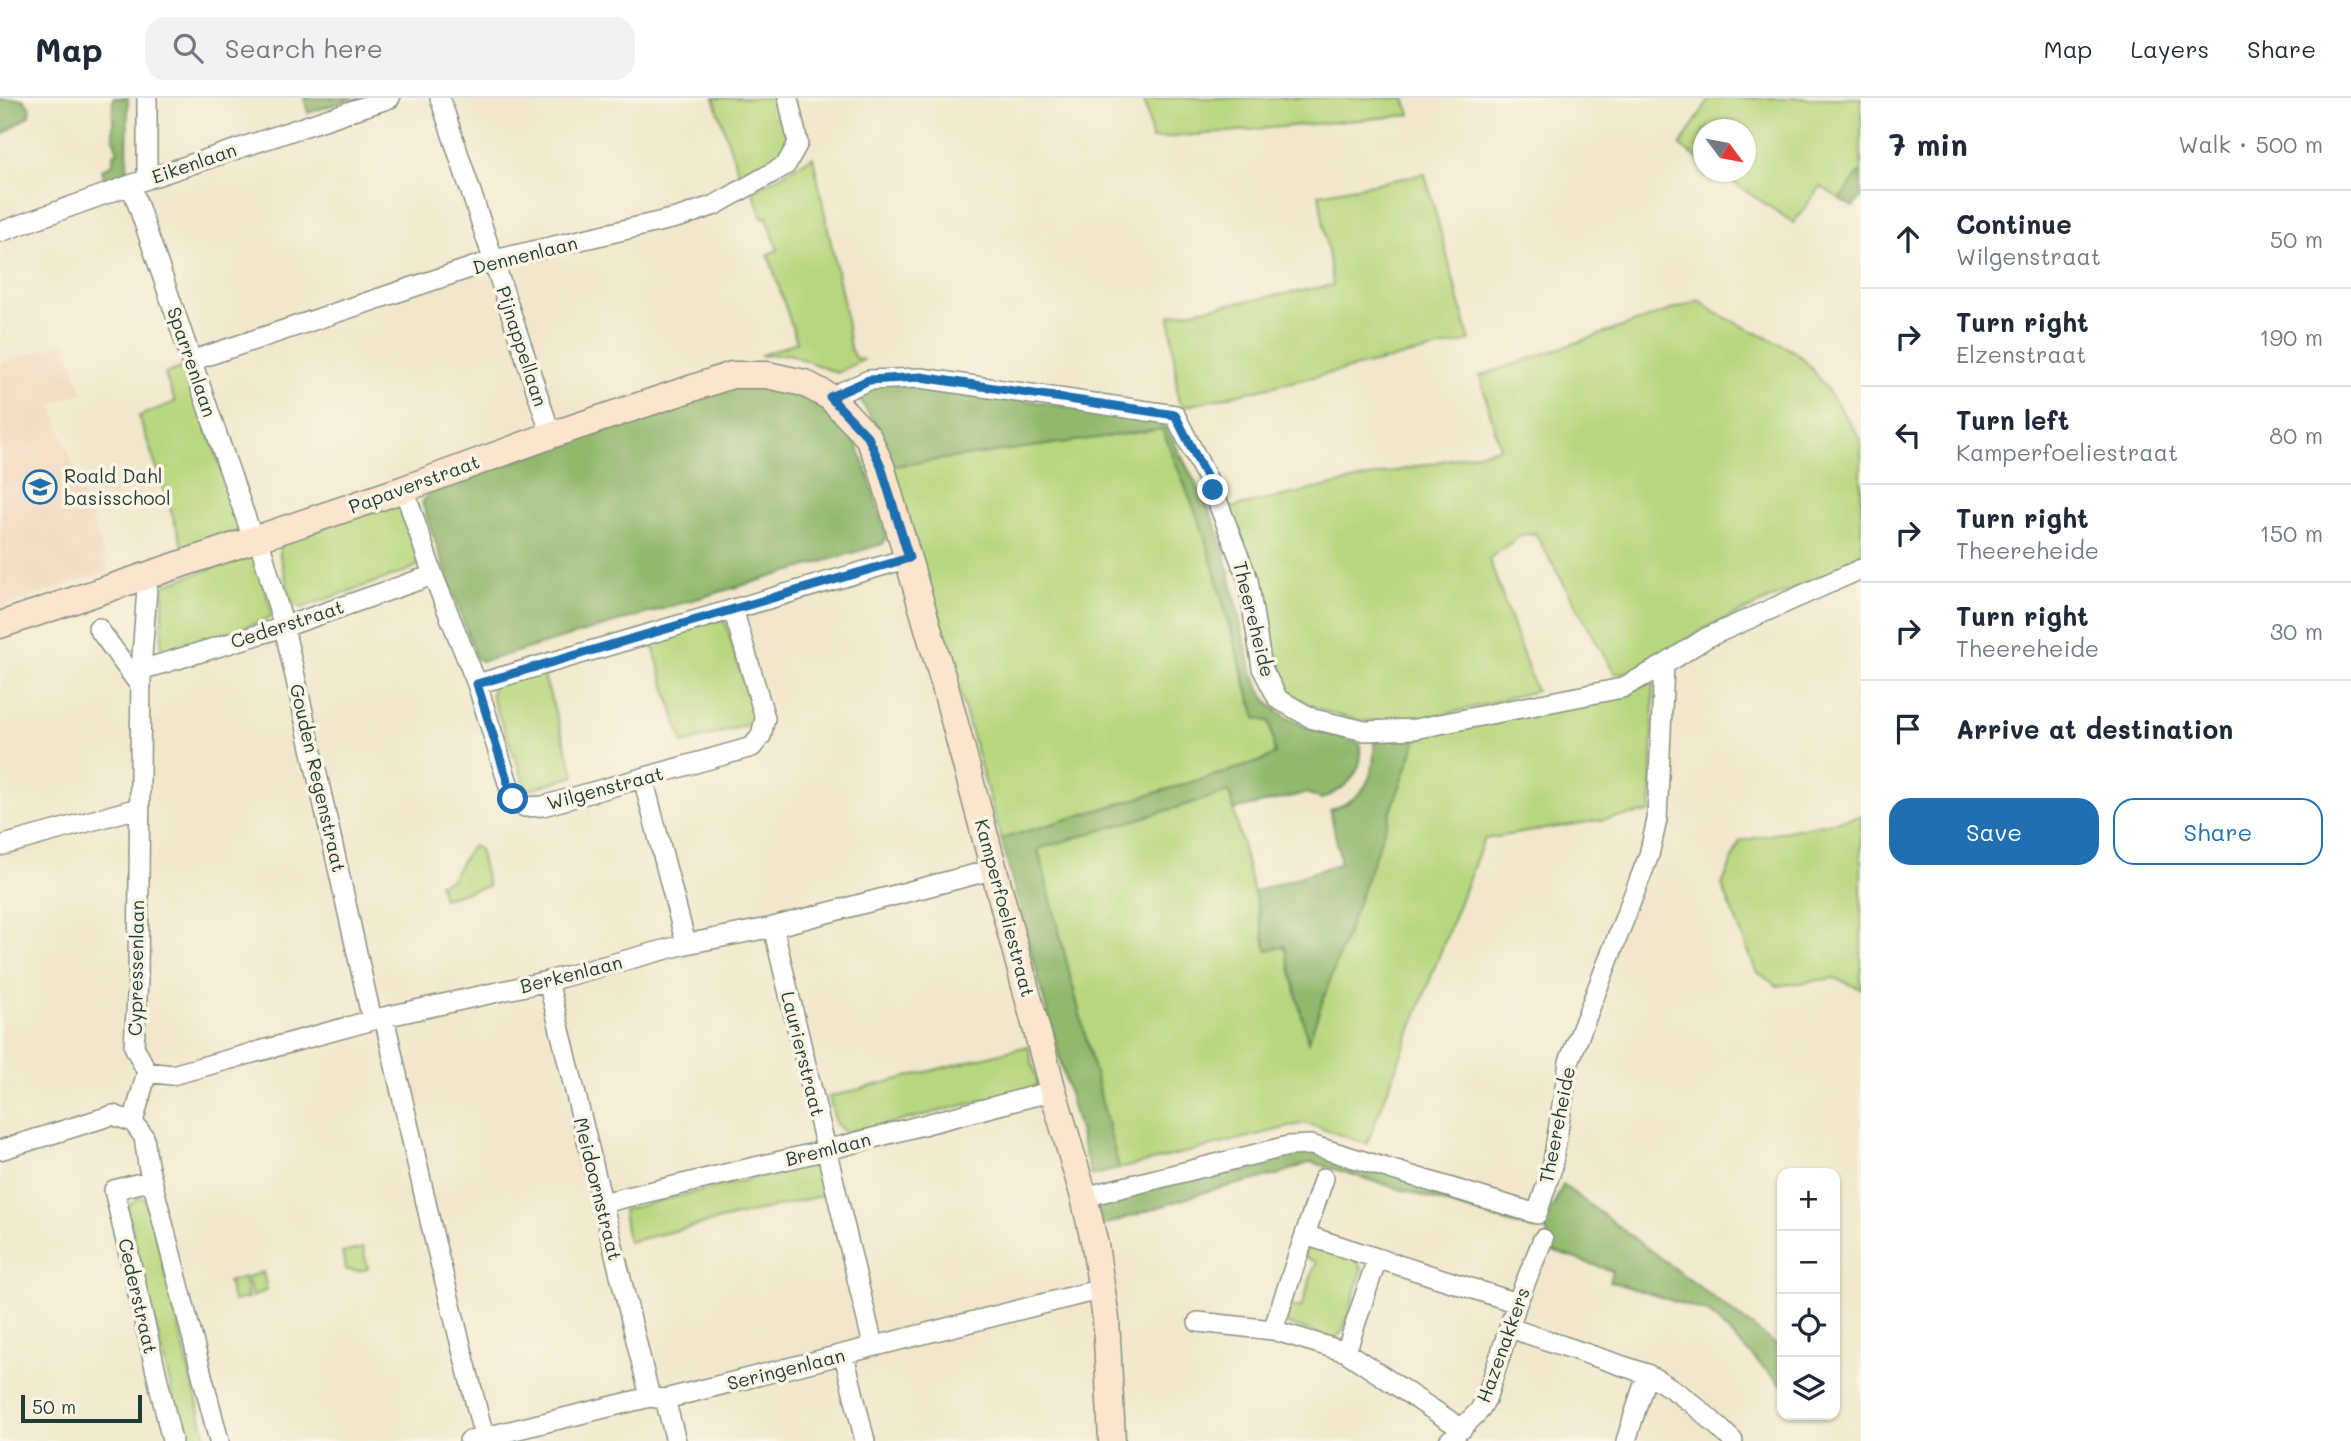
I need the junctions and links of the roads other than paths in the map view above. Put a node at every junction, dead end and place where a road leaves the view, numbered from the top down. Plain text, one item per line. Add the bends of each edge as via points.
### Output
1 (148, 98) edge
2 (390, 98) edge
3 (440, 98) edge
4 (788, 98) edge
5 (139, 182) junction
6 (0, 232) edge
7 (494, 260) junction
8 (191, 361) junction
9 (830, 397) junction
10 (551, 435) junction
11 (404, 489) junction
12 (256, 538) junction
13 (909, 558) junction
14 (1861, 569) edge
15 (148, 575) junction
16 (433, 575) junction
17 (733, 609) junction
18 (0, 625) edge
19 (284, 627) junction
20 (98, 628) dead end
21 (1664, 665) junction
22 (141, 679) junction
23 (477, 684) junction
24 (643, 778) junction
25 (138, 808) junction
26 (0, 846) edge
27 (995, 869) junction
28 (773, 927) junction
29 (686, 944) junction
30 (548, 981) junction
31 (378, 1019) junction
32 (147, 1072) junction
33 (1053, 1091) junction
34 (134, 1122) junction
35 (0, 1150) edge
36 (827, 1150) junction
37 (1324, 1178) dead end
38 (152, 1180) junction
39 (1084, 1197) junction
40 (602, 1203) junction
41 (1305, 1235) junction
42 (1543, 1239) dead end
43 (1377, 1259) junction
44 (1102, 1289) junction
45 (1517, 1303) junction
46 (1198, 1322) dead end
47 (1510, 1328) junction
48 (1273, 1330) junction
49 (873, 1345) junction
50 (1346, 1352) junction
51 (844, 1355) junction
52 (1647, 1374) junction
53 (658, 1398) junction
54 (1455, 1435) edge
55 (477, 1439) edge
56 (172, 1441) edge
57 (219, 1441) edge
58 (676, 1441) edge
59 (865, 1441) edge
60 (1112, 1441) edge
61 (1626, 1441) edge
62 (1733, 1441) edge

1 - 5 street, Sparrenlaan
2 - 5 street, Eikenlaan
3 - 7 street, Pijnappellaan
4 - 7 street, Dennenlaan via 798,143 786,165 727,198 680,217
5 - 6 street, Eikenlaan
5 - 8 street, Sparrenlaan
7 - 8 street, Dennenlaan
7 - 10 street, Pijnappellaan
8 - 12 street, Sparrenlaan
9 - 10 street, Papaverstraat via 804,383 767,375 732,375
9 - 13 street, Kamperfoeliestraat via 868,437
9 - 21 street, Theereheide via 869,380 921,377 1175,415 1213,490 1248,580 1262,668 1278,699 1313,719 1365,731 1415,729 1622,688
10 - 11 street, Papaverstraat
11 - 12 street, Papaverstraat
11 - 16 street, Wilgenstraat
12 - 15 street, Papaverstraat
12 - 19 street, Gouden Regenstraat
13 - 17 street
13 - 27 street, Kamperfoeliestraat
14 - 21 street, Theereheide via 1706,638
15 - 18 street, Papaverstraat
15 - 22 street, Cypressenlaan
16 - 19 street, Cederstraat
16 - 23 street, Wilgenstraat
17 - 23 street
17 - 24 street, Wilgenstraat via 765,718 761,736 751,747
19 - 22 street, Cederstraat
19 - 31 street, Gouden Regenstraat
20 - 22 street
21 - 39 street, Theereheide via 1657,820 1649,855 1569,1062 1552,1168 1536,1214 1311,1145 1288,1146
22 - 25 street, Cypressenlaan
23 - 24 street, Wilgenstraat via 513,799 525,807
24 - 29 street
25 - 26 street
25 - 32 street, Cypressenlaan via 134,1046
27 - 28 street, Berkenlaan
27 - 33 street, Kamperfoeliestraat
28 - 29 street, Berkenlaan
28 - 36 street, Laurierstraat
29 - 30 street, Berkenlaan
30 - 31 street, Berkenlaan
30 - 40 street, Meidoornstraat
31 - 32 street, Berkenlaan via 172,1075
31 - 55 street, Gouden Regenstraat
32 - 34 street
33 - 36 street, Bremlaan
33 - 39 street, Kamperfoeliestraat
34 - 35 street via 113,1115
34 - 38 street via 144,1137
36 - 40 street, Bremlaan
36 - 49 street, Laurierstraat
37 - 41 street
38 - 56 street, Cederstraat via 114,1190
38 - 57 street
39 - 44 street, Kamperfoeliestraat
40 - 53 street, Meidoornstraat
41 - 43 street
41 - 48 street
42 - 45 street, Hazenakkers
43 - 45 street
43 - 50 street
44 - 49 street, Seringenlaan
44 - 60 street, Kamperfoeliestraat
45 - 47 street, Hazenakkers
46 - 48 street
47 - 52 street
47 - 54 street, Hazenakkers via 1486,1399
48 - 50 street
49 - 51 street, Seringenlaan
50 - 54 street
51 - 53 street, Seringenlaan
51 - 59 street
52 - 61 street
52 - 62 street via 1699,1407
53 - 55 street, Seringenlaan
53 - 58 street, Meidoornstraat

